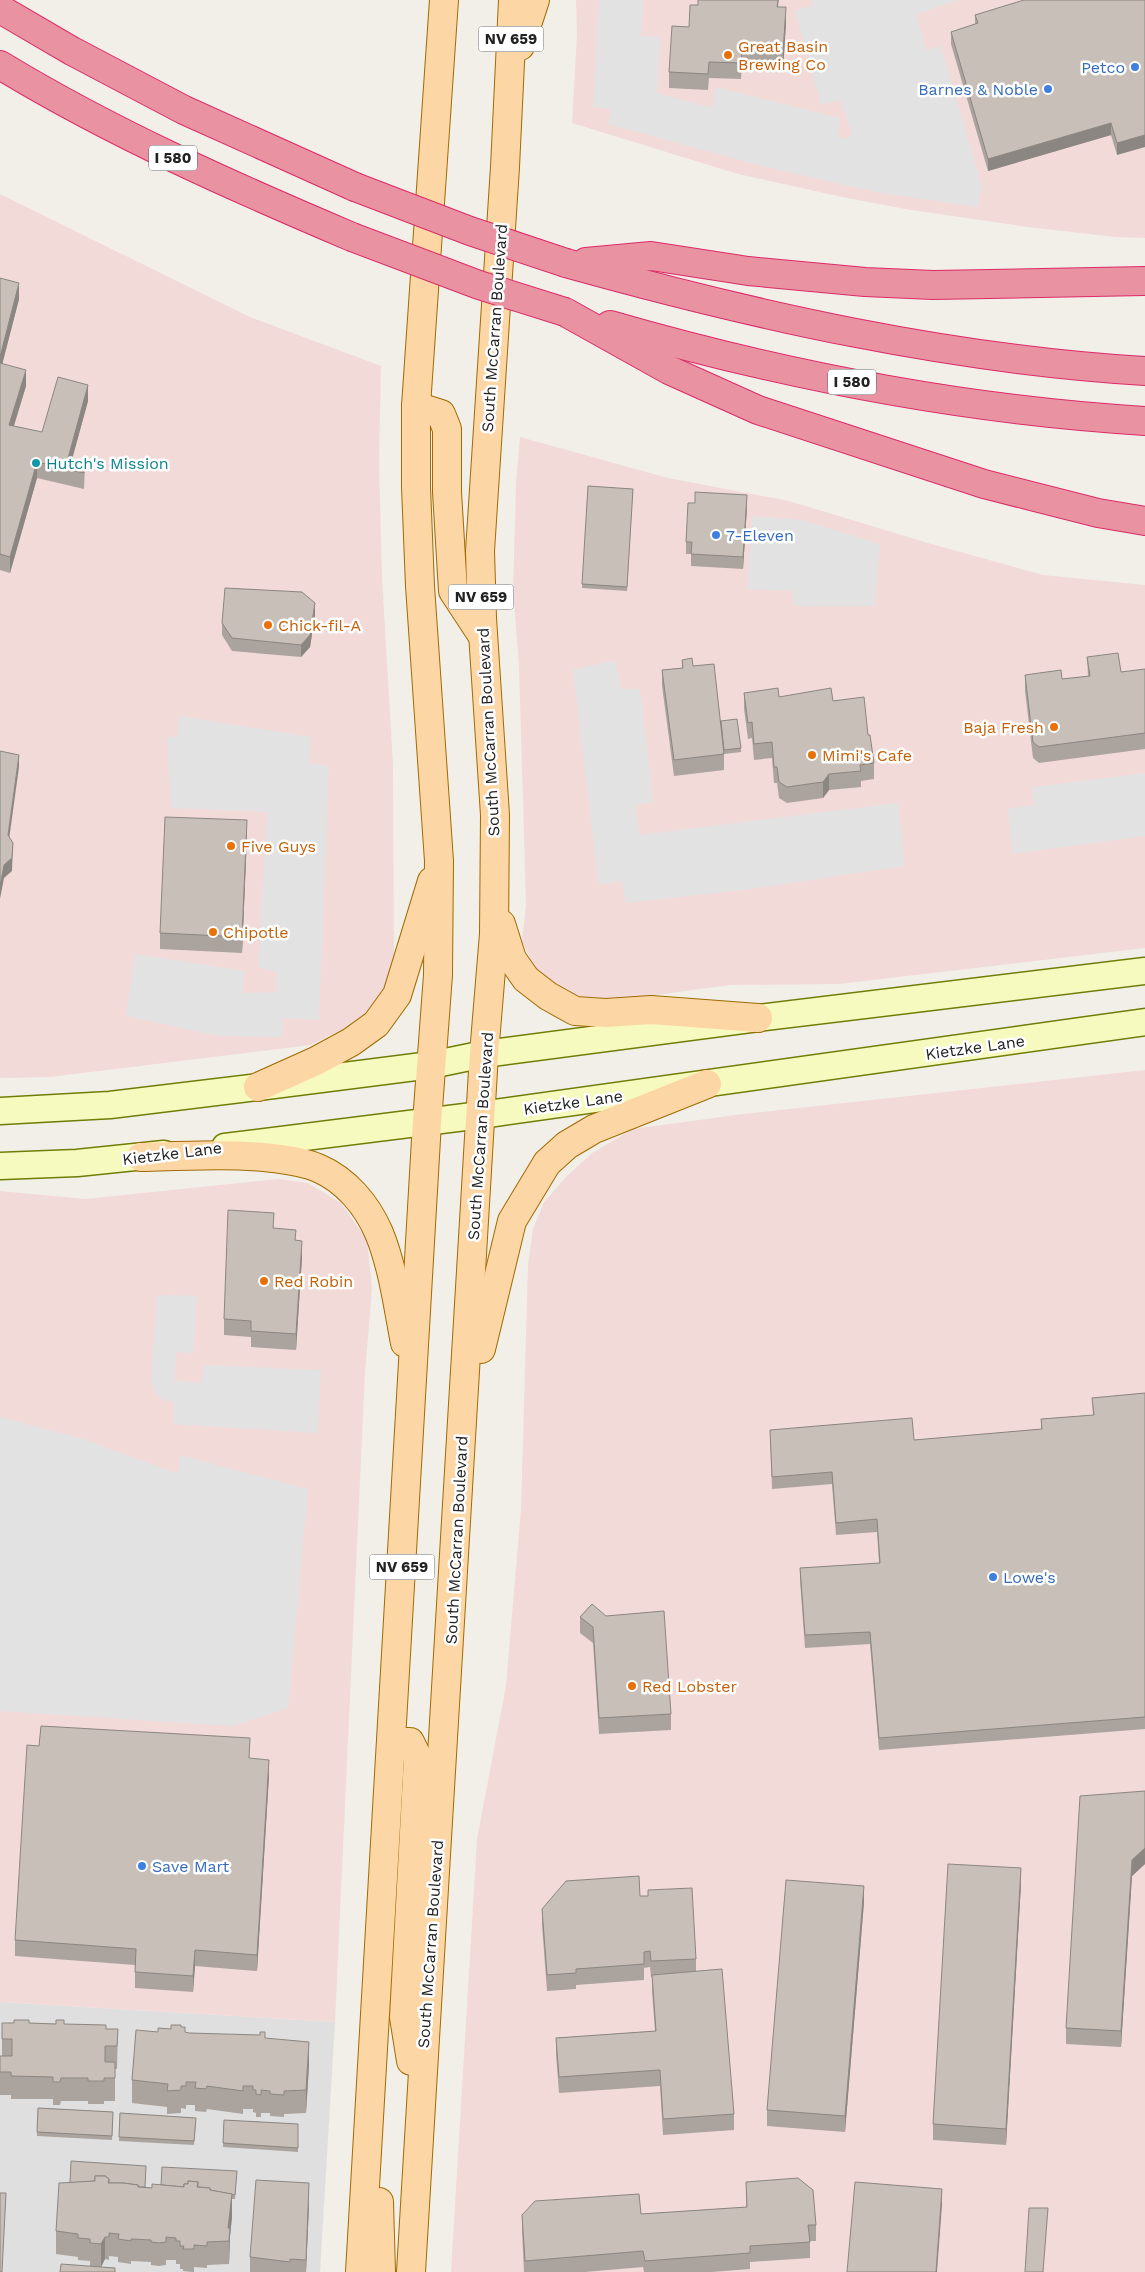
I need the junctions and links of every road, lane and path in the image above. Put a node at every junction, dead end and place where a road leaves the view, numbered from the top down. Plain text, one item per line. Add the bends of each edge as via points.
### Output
1 (429, 0) edge
2 (444, 0) edge
3 (513, 0) edge
4 (535, 0) edge
5 (4, 12) edge
6 (0, 65) edge
7 (510, 78) junction
8 (437, 104) junction
9 (566, 264) junction
10 (1145, 281) edge
11 (565, 312) junction
12 (1145, 371) edge
13 (416, 406) junction
14 (1145, 421) edge
15 (1145, 521) edge
16 (483, 636) junction
17 (439, 861) junction
18 (495, 903) junction
19 (1145, 971) edge
20 (758, 1018) junction
21 (1145, 1022) edge
22 (484, 1054) junction
23 (430, 1065) junction
24 (707, 1084) junction
25 (258, 1087) junction
26 (0, 1111) edge
27 (481, 1115) junction
28 (427, 1122) junction
29 (141, 1157) junction
30 (0, 1166) edge
31 (413, 1379) junction
32 (461, 1457) junction
33 (392, 1742) junction
34 (419, 2114) junction
35 (366, 2169) junction
36 (360, 2272) edge
37 (381, 2272) edge
38 (411, 2272) edge

1 - 8 main road
2 - 8 main road, NV 659
3 - 7 main road, South McCarran Boulevard / NV 659
4 - 7 main road
5 - 9 highway, bridge via 184,110 356,187
6 - 11 highway, I 580, bridge via 78,109 225,182 352,237 479,285
7 - 16 main road, South McCarran Boulevard / NV 659 via 482,497
8 - 13 main road, NV 659
9 - 10 highway via 651,256 757,272 865,282 933,285
9 - 12 highway via 829,329 1003,357
11 - 14 highway, I 580 via 682,346 814,375 966,401
11 - 15 highway via 669,370 758,410 984,484 1098,513
13 - 16 main road via 441,414 447,429 453,591
13 - 17 main road, NV 659 via 420,576
16 - 18 main road, South McCarran Boulevard / NV 659 via 493,766
17 - 23 main road, NV 659 via 438,975
17 - 25 main road via 397,995 376,1024 316,1062
18 - 20 main road via 512,959 526,979 575,1011 651,1010
18 - 22 main road, South McCarran Boulevard / NV 659
19 - 20 main road
20 - 22 main road
21 - 24 main road, Kietzke Lane
22 - 23 main road
22 - 27 main road, South McCarran Boulevard / NV 659
23 - 25 main road
23 - 28 main road, NV 659
24 - 27 main road, Kietzke Lane
24 - 32 main road via 594,1129 567,1145 547,1163 512,1221 483,1336
25 - 26 main road via 103,1105
27 - 28 main road, Kietzke Lane
27 - 32 main road, South McCarran Boulevard / NV 659
28 - 29 main road, Kietzke Lane
28 - 31 main road, NV 659
29 - 30 main road, Kietzke Lane via 76,1164
29 - 31 main road via 240,1154 293,1160 318,1167 352,1191 368,1211 379,1233 389,1264
31 - 33 main road, NV 659
32 - 34 main road, South McCarran Boulevard / NV 659
33 - 34 main road via 410,1742 418,1758 404,2017
33 - 35 main road, NV 659
34 - 38 main road, South McCarran Boulevard / NV 659
35 - 36 main road, NV 659
35 - 37 main road via 378,2196

